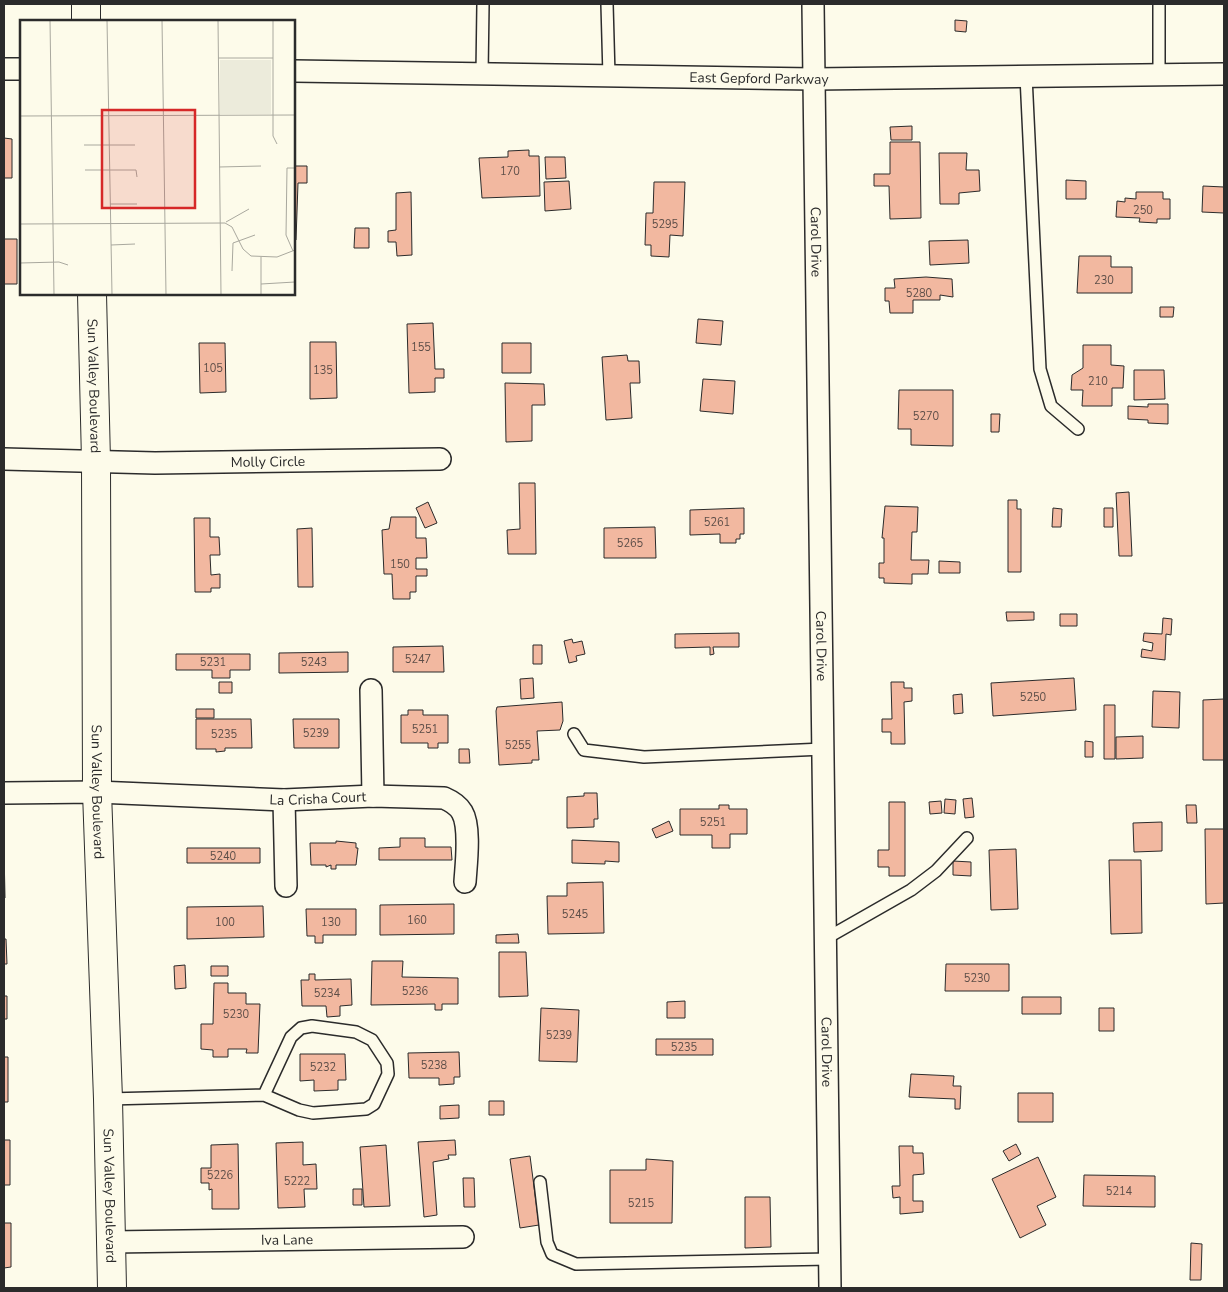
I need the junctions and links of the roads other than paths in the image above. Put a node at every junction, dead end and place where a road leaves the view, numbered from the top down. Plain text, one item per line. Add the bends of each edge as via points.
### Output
1 (86, 4) edge
2 (483, 4) edge
3 (607, 4) edge
4 (813, 4) edge
5 (1159, 4) edge
6 (86, 20) edge
7 (20, 68) edge
8 (4, 69) edge
9 (295, 71) edge
10 (482, 74) junction
11 (1159, 74) junction
12 (1224, 74) edge
13 (609, 76) junction
14 (1026, 76) junction
15 (814, 79) junction
16 (92, 295) edge
17 (1078, 429) dead end
18 (4, 459) edge
19 (440, 459) dead end
20 (96, 461) junction
21 (371, 690) dead end
22 (574, 734) dead end
23 (823, 749) junction
24 (97, 792) junction
25 (4, 793) edge
26 (373, 796) junction
27 (284, 800) junction
28 (967, 838) dead end
29 (465, 882) dead end
30 (286, 886) dead end
31 (826, 939) junction
32 (264, 1094) junction
33 (108, 1099) junction
34 (540, 1182) dead end
35 (463, 1237) dead end
36 (111, 1242) junction
37 (830, 1259) junction
38 (112, 1288) edge
39 (830, 1288) edge

1 - 6 main road
2 - 10 lane
3 - 13 lane
4 - 15 street, Carol Drive
5 - 11 lane
7 - 8 street
9 - 10 street, East Gepford Parkway
10 - 13 street, East Gepford Parkway
11 - 12 street, East Gepford Parkway
11 - 14 street, East Gepford Parkway
13 - 15 street, East Gepford Parkway
14 - 15 street, East Gepford Parkway
14 - 17 lane via 1040,369 1051,406
15 - 23 street, Carol Drive
16 - 20 main road, Sun Valley Boulevard
18 - 20 street, Molly Circle
19 - 20 street, Molly Circle
20 - 24 main road, Sun Valley Boulevard
21 - 26 street
22 - 23 lane via 584,750 644,756
23 - 31 street, Carol Drive
24 - 25 street, La Crisha Court
24 - 27 street, La Crisha Court
24 - 33 main road, Sun Valley Boulevard
26 - 27 street, La Crisha Court
26 - 29 street, La Crisha Court via 444,798 454,803 463,813 467,834
27 - 30 street
28 - 31 lane via 936,871 912,890
31 - 37 street, Carol Drive
32 - 32 lane via 313,1113 366,1109 374,1104 388,1074 386,1063 372,1040 356,1032 312,1026 301,1028 291,1037
32 - 33 lane
33 - 36 main road, Sun Valley Boulevard
34 - 37 lane via 547,1242 552,1254 576,1264
35 - 36 street, Iva Lane
36 - 38 main road, Sun Valley Boulevard
37 - 39 street, Carol Drive

